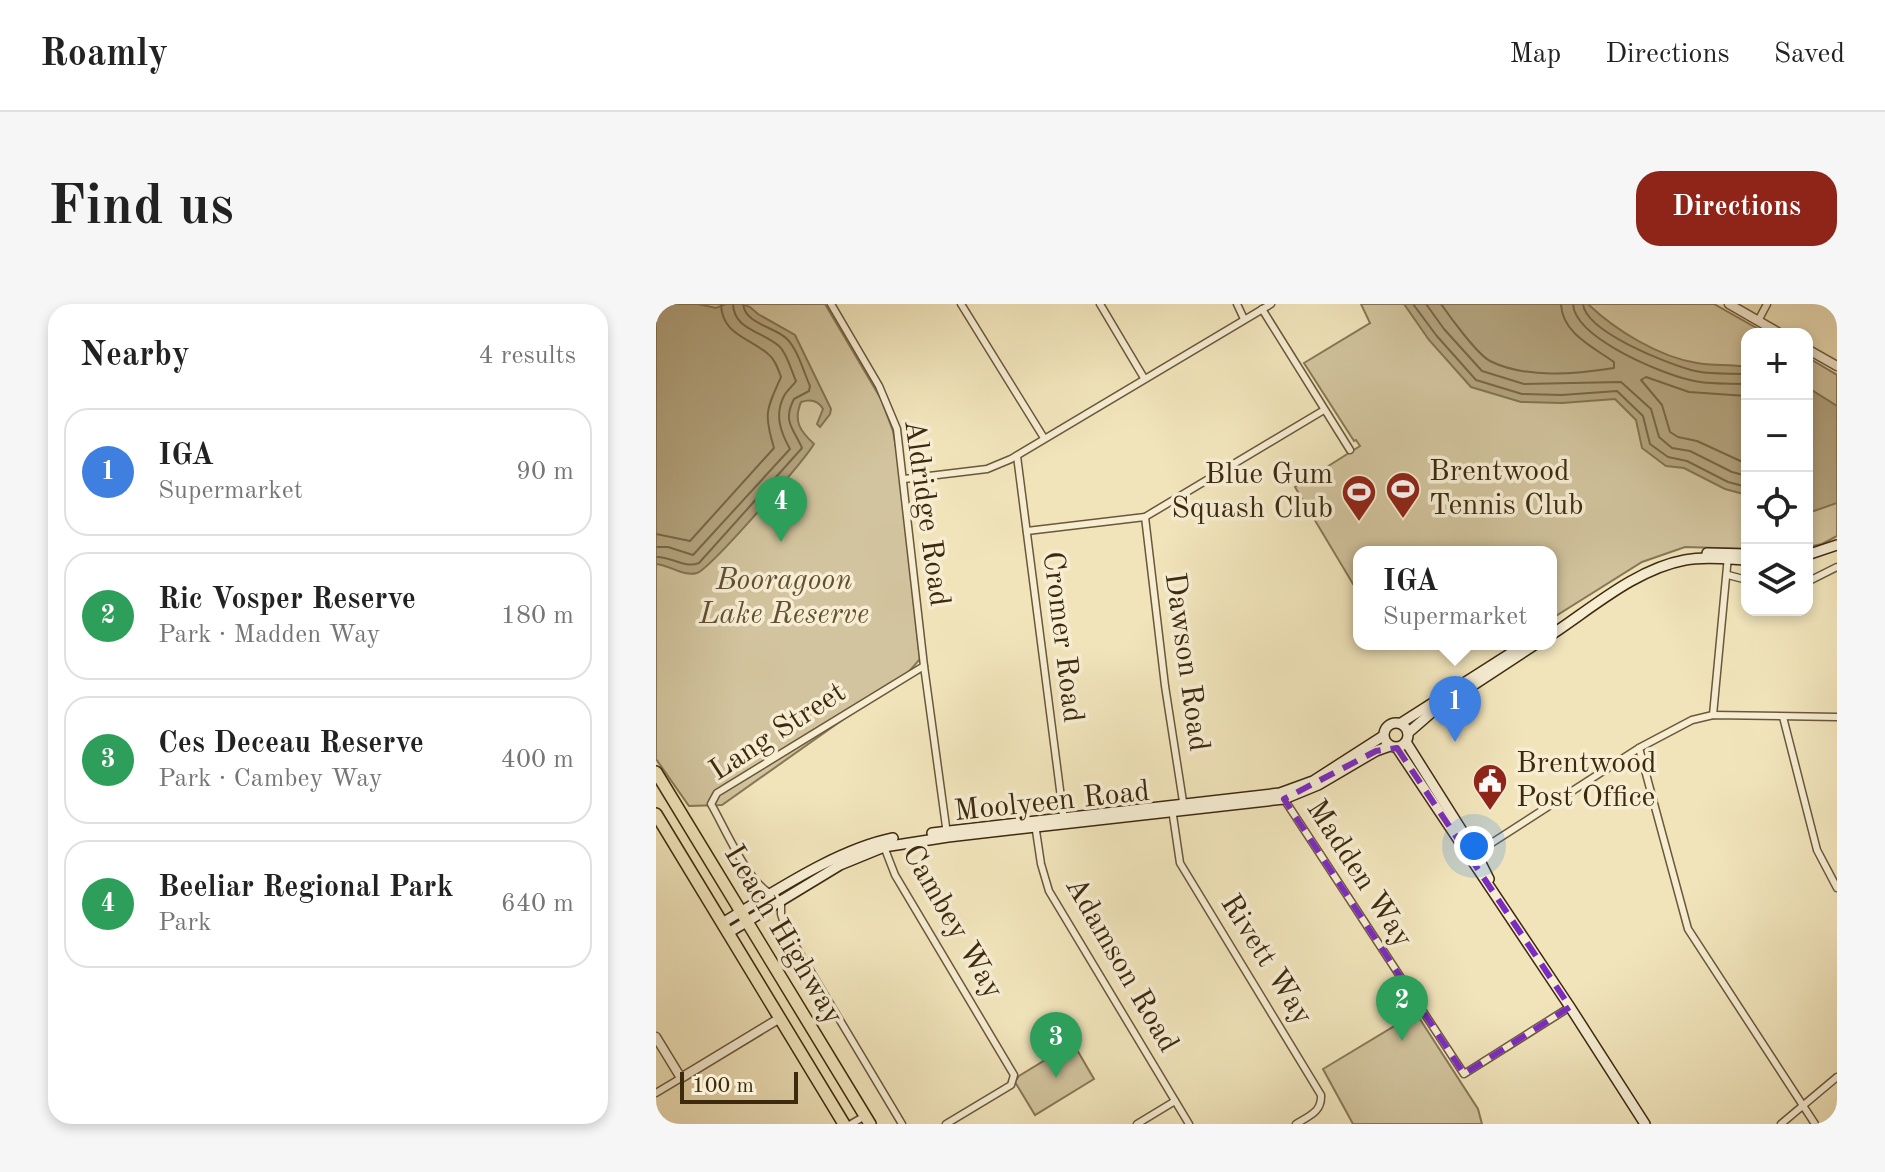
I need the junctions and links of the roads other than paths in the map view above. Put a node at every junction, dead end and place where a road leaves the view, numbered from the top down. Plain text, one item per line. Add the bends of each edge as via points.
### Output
1 (831, 304) edge
2 (961, 304) edge
3 (1100, 304) edge
4 (1237, 304) edge
5 (1271, 304) edge
6 (1729, 304) edge
7 (1767, 304) edge
8 (1262, 309) junction
9 (1244, 319) junction
10 (1758, 321) junction
11 (1770, 328) edge
12 (1813, 352) edge
13 (1837, 366) edge
14 (1144, 378) junction
15 (1324, 410) junction
16 (1044, 438) junction
17 (1350, 450) dead end
18 (1017, 456) junction
19 (904, 479) junction
20 (1145, 517) junction
21 (1027, 531) junction
22 (1837, 545) edge
23 (1837, 552) edge
24 (1813, 553) edge
25 (1728, 556) junction
26 (1741, 557) edge
27 (1813, 559) edge
28 (1837, 567) edge
29 (1728, 575) junction
30 (1741, 578) edge
31 (1813, 579) edge
32 (1557, 623) edge
33 (1557, 631) edge
34 (1516, 650) edge
35 (1527, 650) edge
36 (924, 666) junction
37 (1713, 715) junction
38 (1783, 717) junction
39 (1837, 717) edge
40 (1401, 723) junction
41 (1383, 736) junction
42 (1400, 742) junction
43 (1639, 748) junction
44 (656, 772) edge
45 (1282, 796) junction
46 (1184, 808) junction
47 (1172, 809) junction
48 (656, 814) edge
49 (1064, 821) junction
50 (1035, 824) junction
51 (947, 834) junction
52 (883, 844) junction
53 (1473, 855) junction
54 (1837, 888) edge
55 (772, 894) junction
56 (781, 901) junction
57 (744, 917) junction
58 (725, 928) junction
59 (1570, 1007) junction
60 (780, 1018) junction
61 (656, 1037) edge
62 (1837, 1077) edge
63 (681, 1078) junction
64 (656, 1093) edge
65 (1175, 1101) junction
66 (1803, 1106) junction
67 (867, 1120) edge
68 (844, 1124) edge
69 (851, 1124) edge
70 (902, 1124) edge
71 (946, 1124) edge
72 (1137, 1124) edge
73 (1189, 1124) edge
74 (1296, 1124) edge
75 (1645, 1124) edge
76 (1781, 1124) edge
77 (1815, 1124) edge

1 - 19 street, Aldridge Road via 890,409
2 - 16 street
3 - 14 street
4 - 9 street
5 - 8 street
6 - 10 street
7 - 10 street
8 - 9 street
8 - 15 street
9 - 14 street
10 - 11 street
12 - 13 street
14 - 16 street
15 - 17 street
15 - 20 street
16 - 18 street
18 - 19 street via 987,469
18 - 21 street, Cromer Road
19 - 36 street, Aldridge Road
20 - 21 street
20 - 46 street, Dawson Road
21 - 49 street, Cromer Road
22 - 24 main road
23 - 27 main road
25 - 26 main road
25 - 29 street
25 - 32 main road via 1690,553 1645,567
25 - 33 main road via 1661,567
28 - 31 street
29 - 30 street
29 - 37 street
34 - 40 main road, Moolyeen Road
35 - 42 main road, Moolyeen Road via 1431,713
36 - 51 street, Aldridge Road
36 - 55 street, Lang Street via 720,791 711,804 751,873
37 - 38 street
37 - 43 street
38 - 39 street
38 - 54 street via 1817,850
40 - 41 main road, Moolyeen Road via 1388,725
40 - 42 main road
41 - 42 main road
41 - 45 main road, Moolyeen Road
42 - 45 main road, Moolyeen Road via 1318,785
42 - 53 main road
43 - 53 street
43 - 66 street via 1688,929
44 - 57 highway, Leach Highway
45 - 46 main road, Moolyeen Road
45 - 59 street, Madden Way via 1464,1074
46 - 47 main road, Moolyeen Road
47 - 49 main road, Moolyeen Road
47 - 74 street, Rivett Way via 1180,863 1321,1095 1318,1110
48 - 58 highway, Leach Highway
49 - 50 main road, Moolyeen Road
50 - 51 main road, Moolyeen Road
50 - 65 street, Adamson Road via 1049,891
51 - 52 main road, Moolyeen Road
52 - 55 main road, Moolyeen Road via 847,854
52 - 56 main road, Moolyeen Road
52 - 71 street, Cambey Way via 895,875 1014,1075 1011,1085
53 - 59 main road
55 - 57 main road, Moolyeen Road
56 - 57 main road, Moolyeen Road
56 - 70 street via 786,930
57 - 58 main road, Moolyeen Road
57 - 67 highway, Leach Highway
58 - 60 highway, Leach Highway
59 - 75 main road
60 - 63 street
60 - 68 highway, Leach Highway
61 - 63 street
62 - 66 street
63 - 64 street
65 - 72 street
65 - 73 street, Adamson Road
66 - 76 street
66 - 77 street
67 - 69 street

